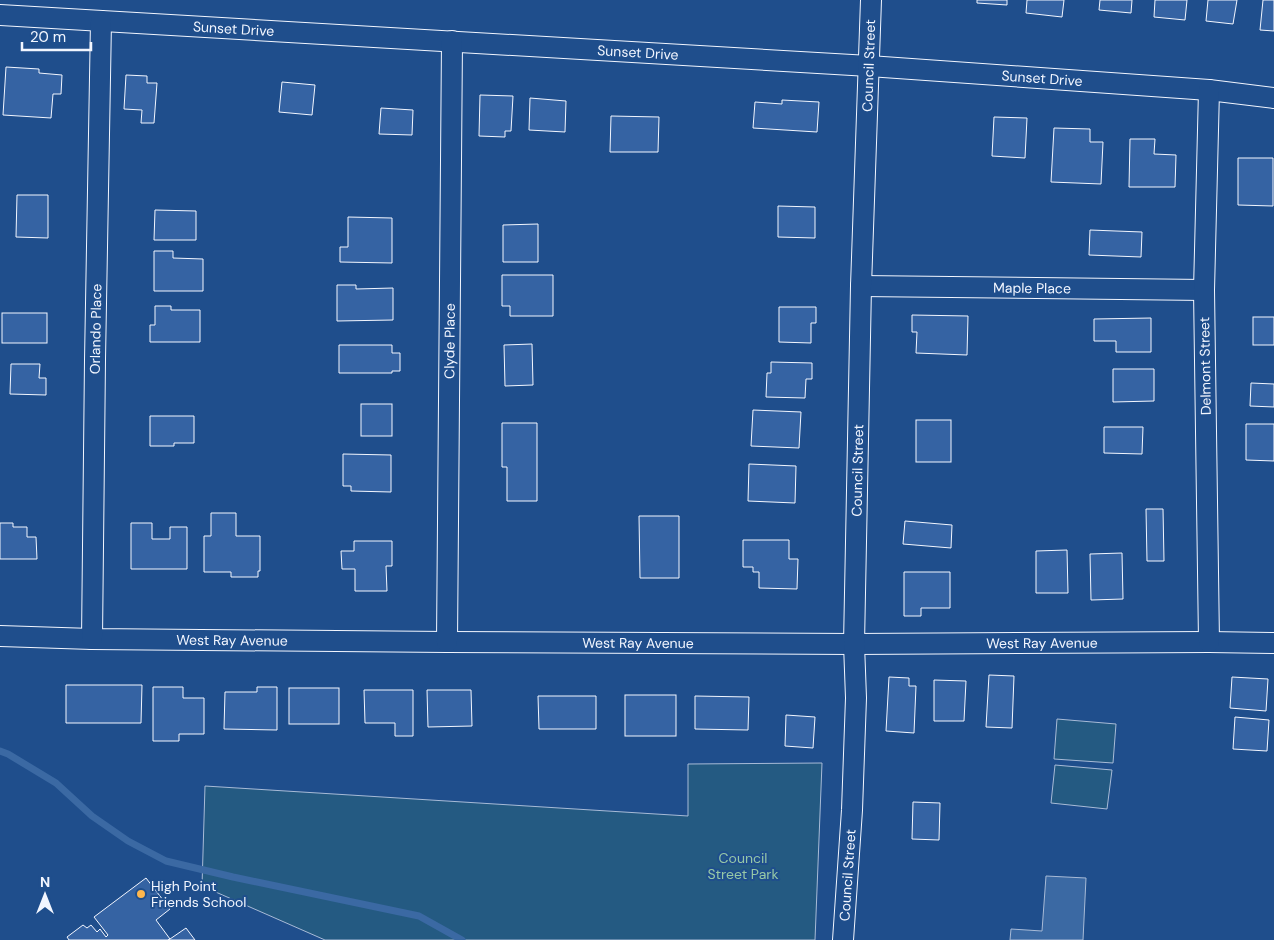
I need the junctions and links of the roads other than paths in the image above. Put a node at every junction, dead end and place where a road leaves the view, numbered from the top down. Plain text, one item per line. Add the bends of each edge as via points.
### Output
1 (871, 0) edge
2 (0, 15) edge
3 (101, 21) junction
4 (452, 41) junction
5 (869, 66) junction
6 (1209, 90) junction
7 (1274, 98) edge
8 (861, 286) junction
9 (1204, 290) junction
10 (0, 636) edge
11 (92, 639) junction
12 (447, 642) junction
13 (1209, 642) junction
14 (854, 644) junction
15 (1274, 644) edge
16 (843, 940) edge

1 - 5 street, Council Street
2 - 3 street, Sunset Drive
3 - 4 street, Sunset Drive
3 - 11 street, Orlando Place
4 - 5 street, Sunset Drive
4 - 12 street, Clyde Place
5 - 6 street, Sunset Drive
5 - 8 street, Council Street
6 - 7 street, Sunset Drive
6 - 9 street, Delmont Street
8 - 9 street, Maple Place
8 - 14 street, Council Street
9 - 13 street, Delmont Street
10 - 11 street, West Ray Avenue
11 - 12 street, West Ray Avenue
12 - 14 street, West Ray Avenue
13 - 14 street, West Ray Avenue
13 - 15 street, West Ray Avenue
14 - 16 street, Council Street via 856,698

